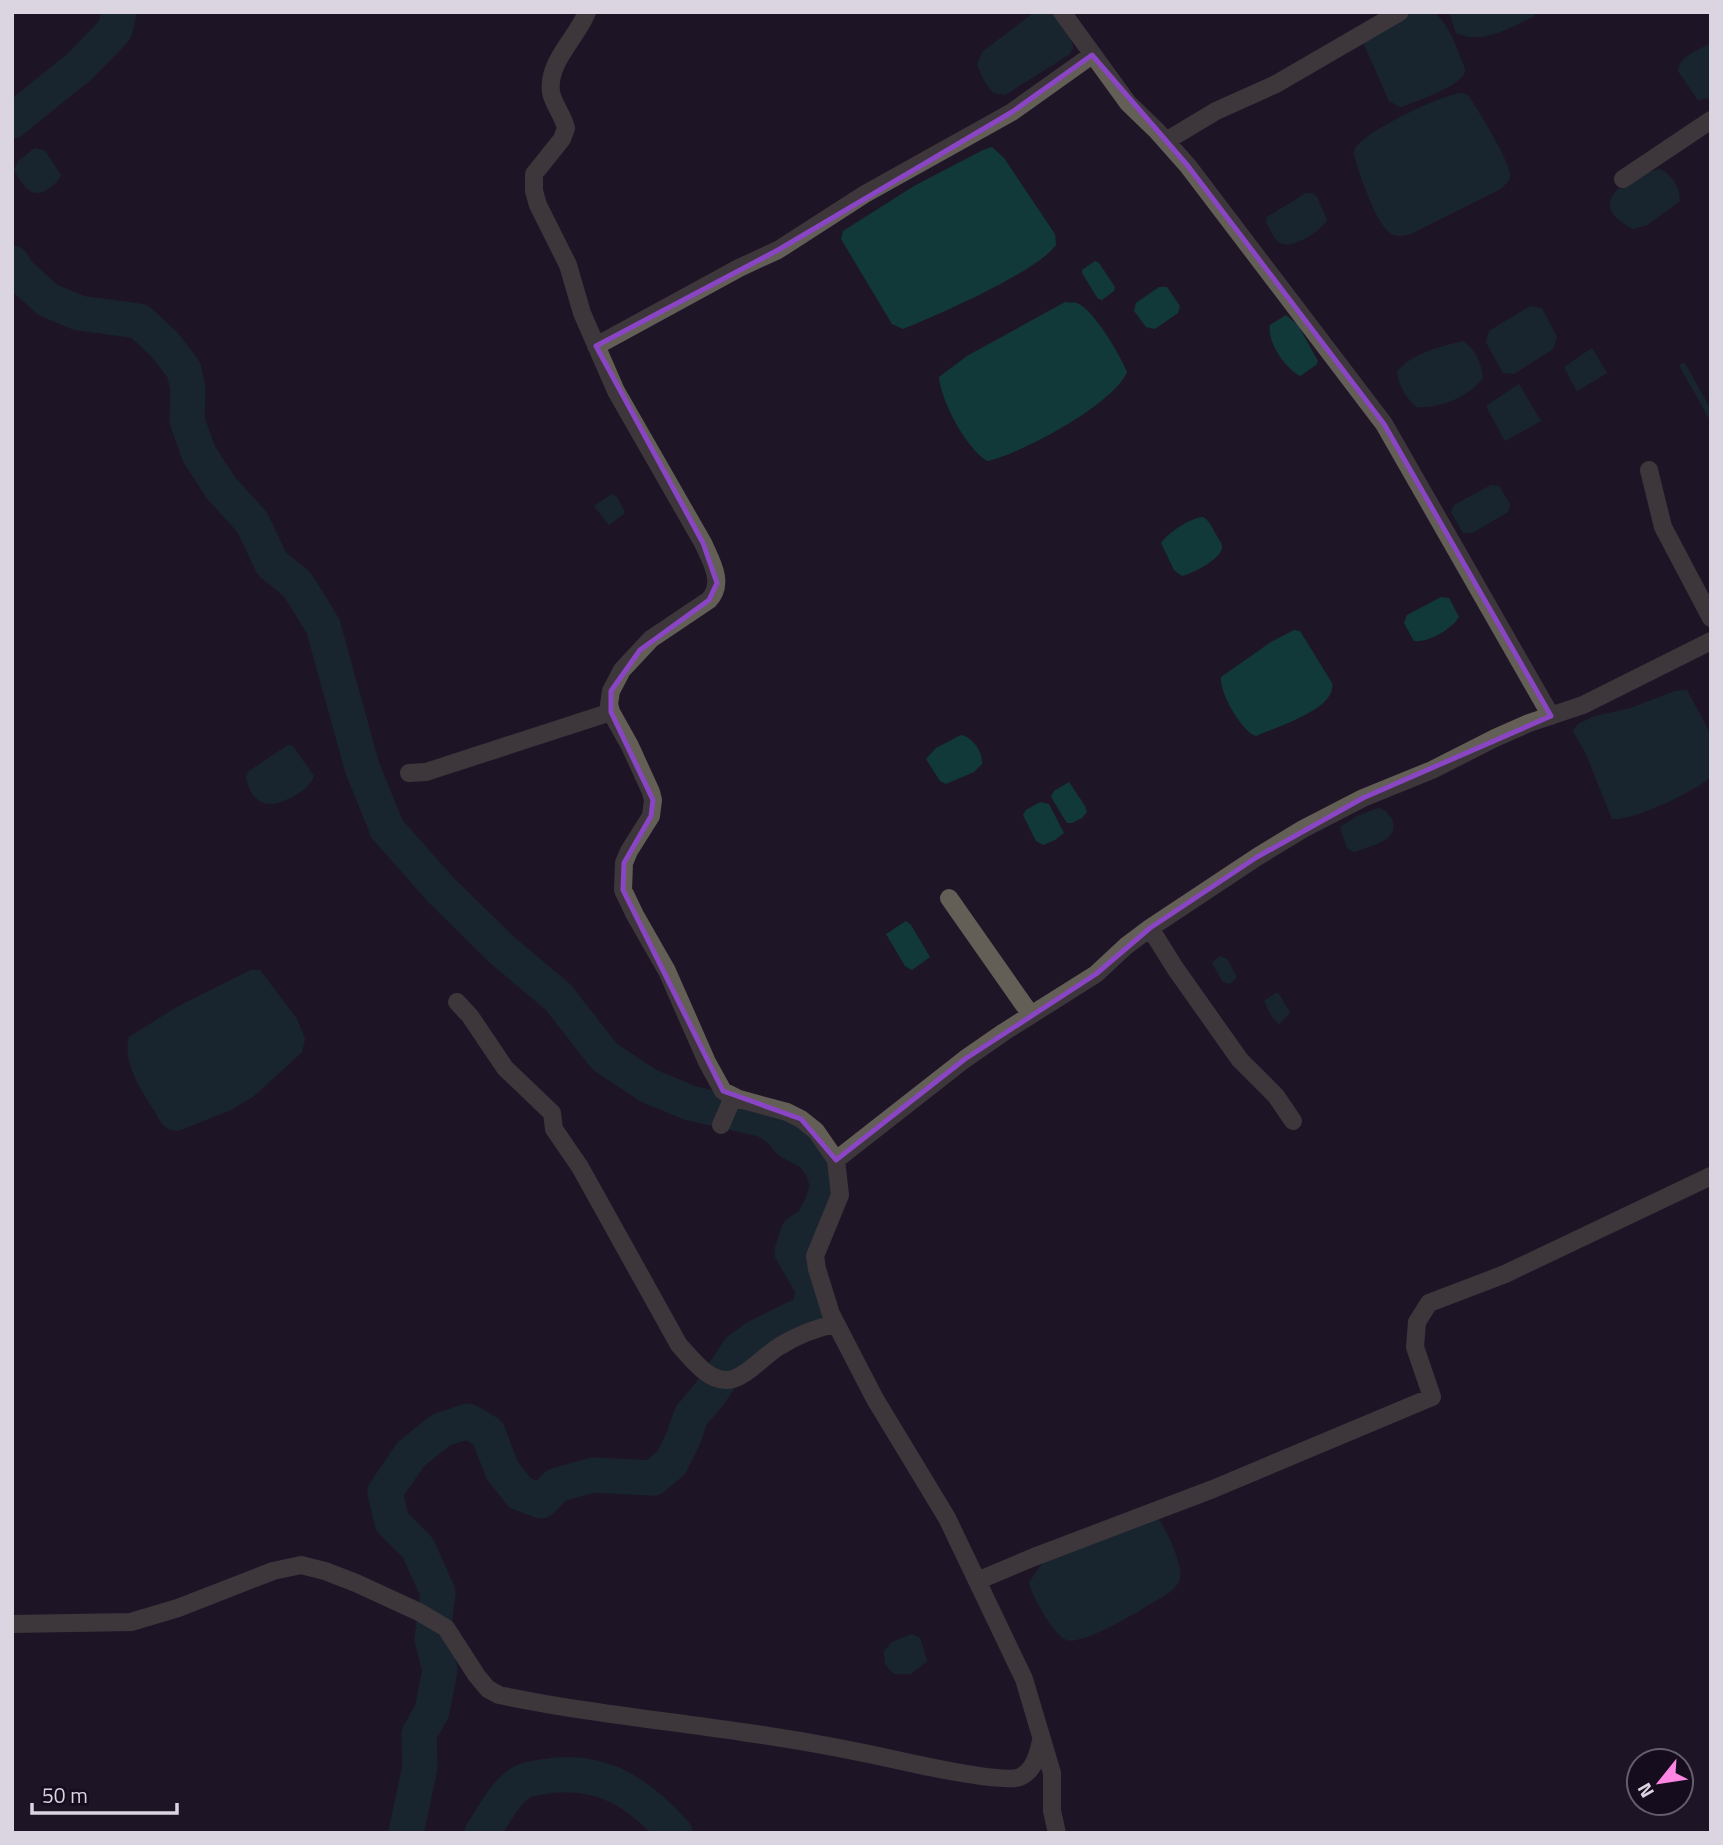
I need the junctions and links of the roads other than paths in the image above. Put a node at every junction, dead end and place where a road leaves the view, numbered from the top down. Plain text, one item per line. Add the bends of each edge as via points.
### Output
1 (587, 12) edge
2 (1062, 12) edge
3 (1400, 12) edge
4 (1092, 55) junction
5 (1711, 120) edge
6 (1166, 141) junction
7 (1623, 179) dead end
8 (596, 346) junction
9 (1649, 470) dead end
10 (1711, 618) edge
11 (1711, 641) edge
12 (611, 712) junction
13 (1551, 716) junction
14 (409, 773) dead end
15 (949, 898) dead end
16 (1150, 929) junction
17 (457, 1002) dead end
18 (1031, 1015) junction
19 (732, 1100) junction
20 (1293, 1121) dead end
21 (721, 1125) dead end
22 (836, 1160) junction
23 (1711, 1176) edge
24 (835, 1324) junction
25 (977, 1581) junction
26 (12, 1624) edge
27 (1041, 1741) junction
28 (1057, 1833) edge

1 - 8 street via 553,71 551,90 564,122 564,135 539,166 533,182 538,205 568,265
2 - 4 street
3 - 6 street
4 - 6 street via 1128,103
4 - 8 street via 1012,112 865,194 778,250
5 - 7 street
6 - 13 street via 1384,424
8 - 12 street via 616,391 703,543 717,583 709,600 662,630 622,670 611,691
9 - 10 street via 1663,527
11 - 13 street via 1583,705
12 - 14 street via 426,772
12 - 19 street via 653,800 651,816 624,863 623,890 667,971 717,1083
13 - 16 street via 1351,804 1257,857
15 - 18 street
16 - 18 street via 1096,974
16 - 20 street via 1240,1060 1276,1096
17 - 24 street via 505,1068 552,1113 554,1129 679,1345 696,1364 718,1378 736,1379 781,1345
18 - 22 street via 965,1059
19 - 21 street
19 - 22 street via 802,1119
22 - 24 street via 839,1195 815,1256
23 - 25 street via 1505,1274 1429,1303 1417,1322 1415,1347 1432,1396 1213,1489
24 - 25 street via 874,1399 947,1518
25 - 27 street via 1024,1679
26 - 27 street via 131,1622 301,1565 356,1583 446,1628 488,1689 499,1695 1008,1779 1021,1777 1031,1768
27 - 28 street via 1052,1773

